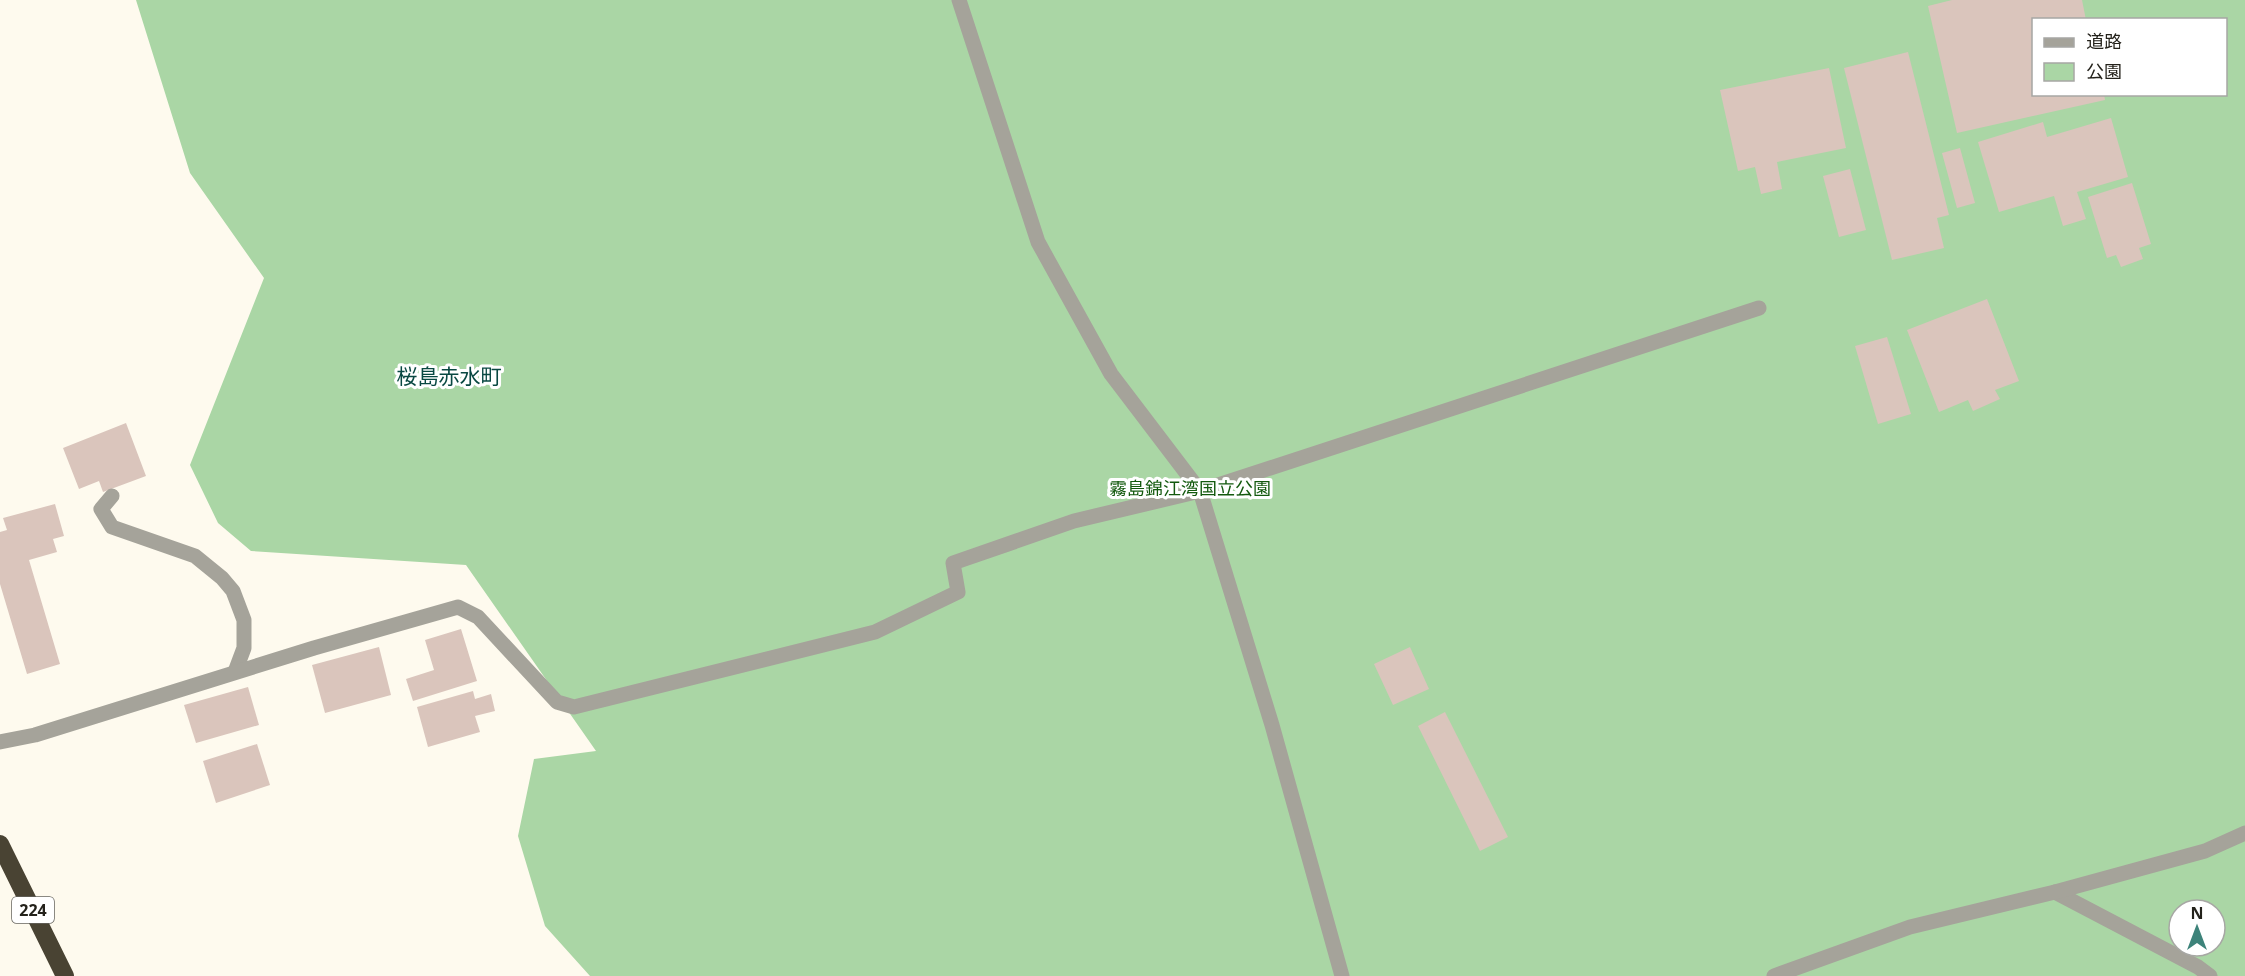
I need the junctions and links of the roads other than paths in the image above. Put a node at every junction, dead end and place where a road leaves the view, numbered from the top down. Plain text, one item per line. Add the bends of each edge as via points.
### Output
1 (959, 0) edge
2 (1759, 308) dead end
3 (1200, 491) junction
4 (112, 496) dead end
5 (236, 672) junction
6 (0, 742) edge
7 (2245, 833) edge
8 (0, 844) edge
9 (2055, 892) junction
10 (65, 976) edge
11 (1342, 976) edge
12 (1774, 976) edge
13 (2210, 976) edge

1 - 3 street via 1038,242 1111,374
2 - 3 street
3 - 5 street via 1074,521 952,563 958,592 875,632 574,707 558,702 478,617 458,607
3 - 11 street via 1272,724
4 - 5 street via 101,509 112,527 195,556 233,591 244,620 244,648
5 - 6 street via 35,735
7 - 9 street via 2205,851
8 - 10 highway, 224
9 - 12 street via 1910,927
9 - 13 street

